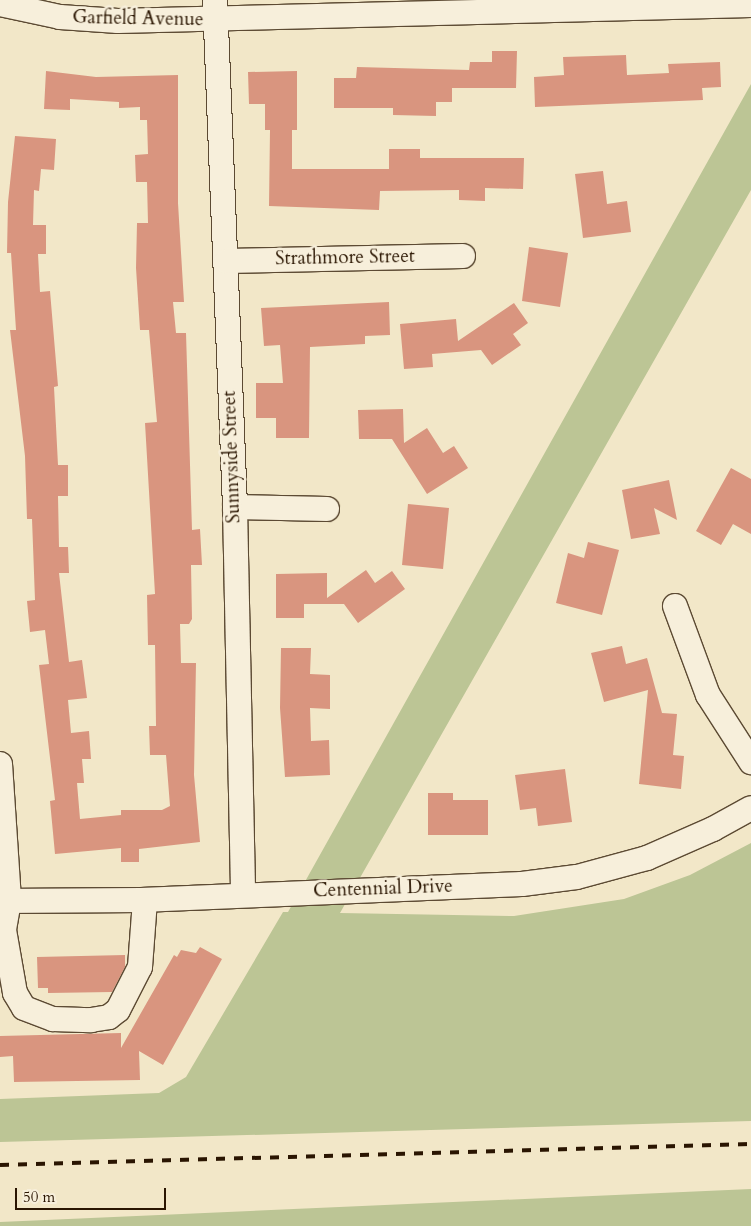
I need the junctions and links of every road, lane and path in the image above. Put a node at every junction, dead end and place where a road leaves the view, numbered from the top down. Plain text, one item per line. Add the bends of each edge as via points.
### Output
1 (693, 2) edge
2 (0, 4) edge
3 (751, 5) edge
4 (463, 6) edge
5 (217, 10) edge
6 (463, 256) dead end
7 (227, 261) junction
8 (235, 507) junction
9 (327, 509) dead end
10 (675, 606) dead end
11 (751, 762) edge
12 (0, 764) edge
13 (751, 808) edge
14 (243, 894) junction
15 (144, 900) junction
16 (5, 901) edge

1 - 3 street, Garfield Avenue
1 - 4 street, Garfield Avenue
2 - 5 street, Garfield Avenue via 60,17
4 - 5 street, Garfield Avenue
5 - 7 street, Sunnyside Street
6 - 7 street, Strathmore Street
7 - 8 street, Sunnyside Street
8 - 9 street
8 - 14 street, Sunnyside Street
10 - 11 street via 708,695
12 - 16 street
13 - 14 street, Centennial Drive via 647,858 576,877 522,884
14 - 15 street, Centennial Drive
15 - 16 street, Centennial Drive
15 - 16 street via 140,967 135,982 118,1010 109,1017 91,1020 53,1019 24,1008 9,968 4,930

